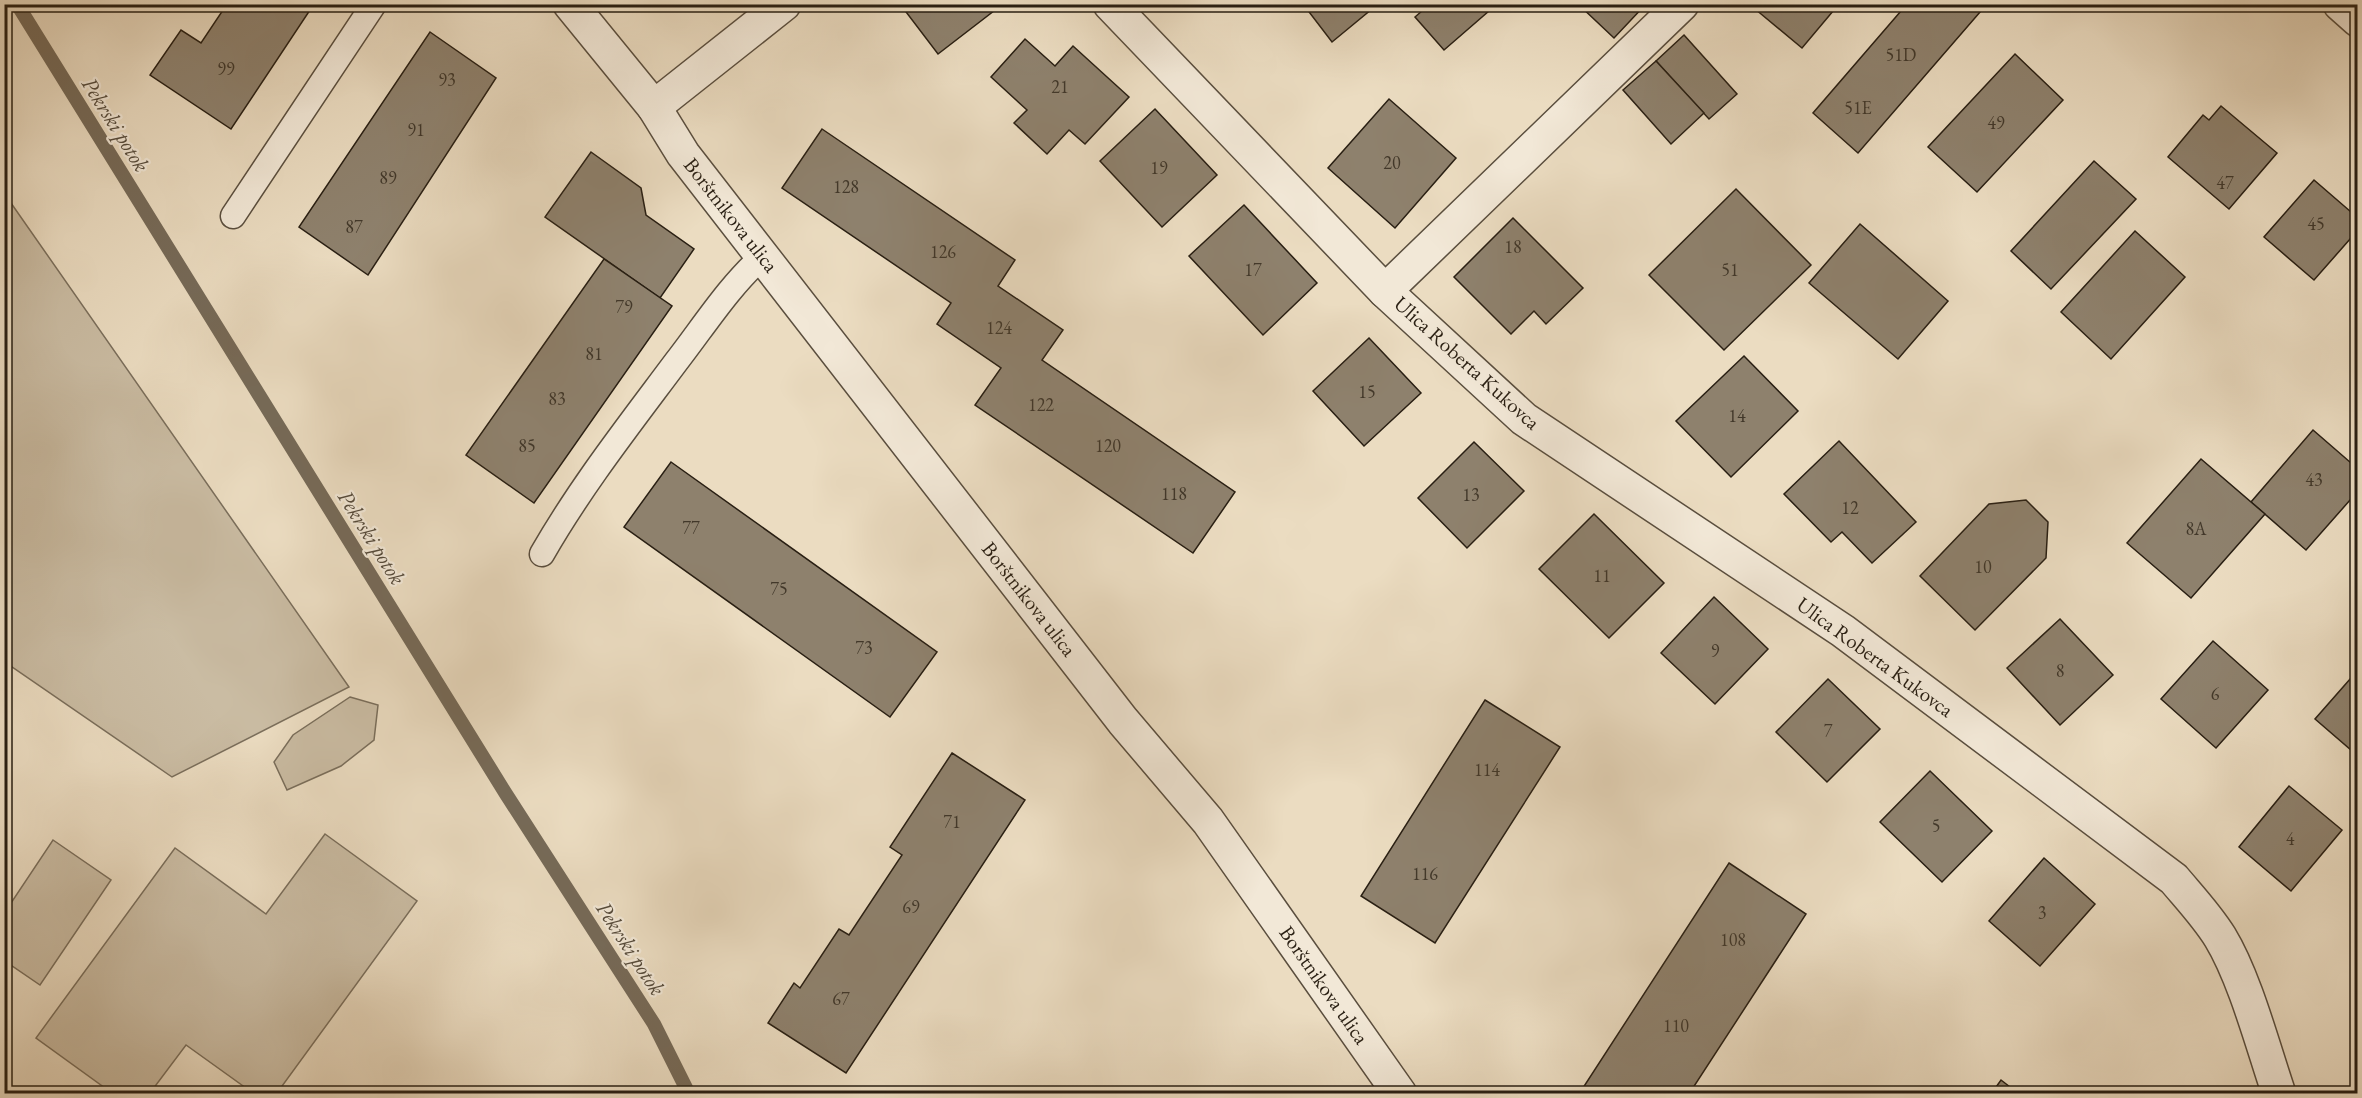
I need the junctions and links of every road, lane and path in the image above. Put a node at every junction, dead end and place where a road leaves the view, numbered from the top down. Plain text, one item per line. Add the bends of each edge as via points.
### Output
1 (374, 4) edge
2 (570, 4) edge
3 (784, 4) edge
4 (1110, 4) edge
5 (1682, 4) edge
6 (2340, 4) edge
7 (2358, 20) edge
8 (654, 107) junction
9 (233, 216) dead end
10 (763, 256) junction
11 (1385, 291) junction
12 (542, 554) dead end
13 (1400, 1094) edge
14 (2279, 1094) edge

1 - 9 lane
2 - 8 street, Borštnikova ulica
3 - 8 street
4 - 11 street, Ulica Roberta Kukovca
5 - 11 street, Ulica Roberta Kukovca
6 - 7 street
8 - 10 street, Borštnikova ulica via 683,154
10 - 12 lane via 742,275 642,407 570,506
10 - 13 street, Borštnikova ulica via 1123,721 1208,821
11 - 14 street, Ulica Roberta Kukovca via 1524,419 1843,631 2174,879 2221,939

